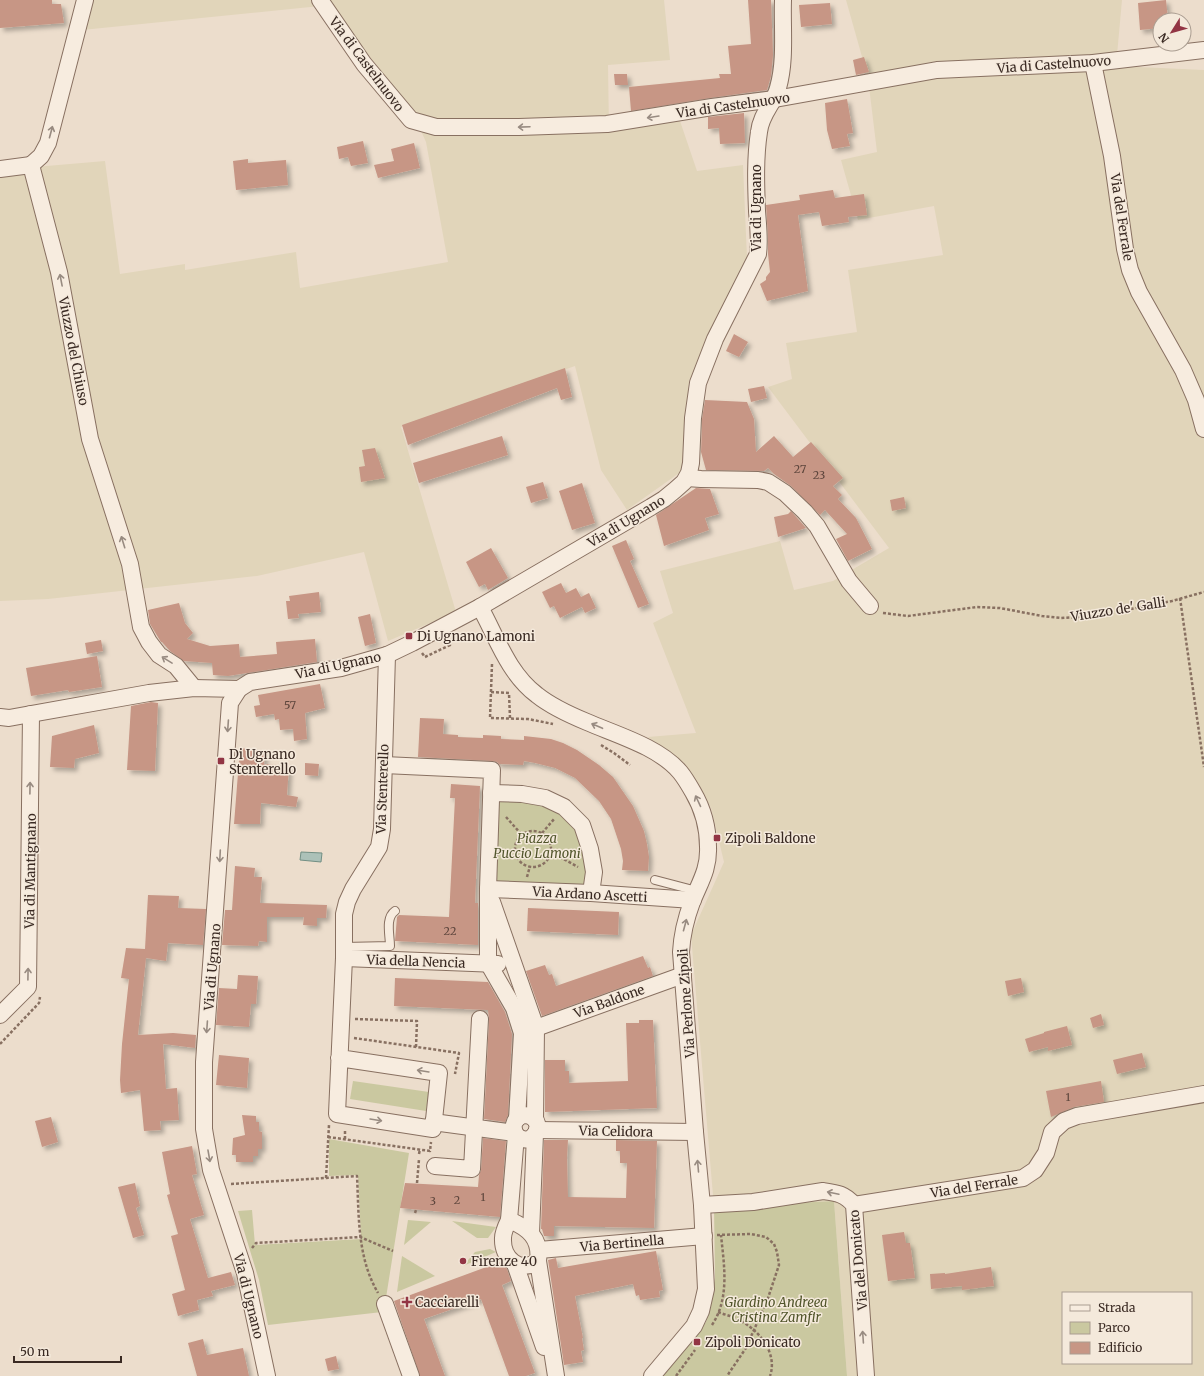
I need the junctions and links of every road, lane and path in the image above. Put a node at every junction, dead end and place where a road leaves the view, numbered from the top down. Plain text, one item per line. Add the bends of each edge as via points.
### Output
1 (85, 0) edge
2 (320, 0) edge
3 (783, 0) edge
4 (1204, 50) edge
5 (1093, 63) junction
6 (775, 99) junction
7 (31, 165) junction
8 (0, 169) edge
9 (1203, 423) edge
10 (687, 478) junction
11 (1204, 592) edge
12 (1180, 598) junction
13 (870, 606) joint
14 (480, 607) junction
15 (447, 638) dead end
16 (417, 654) dead end
17 (387, 655) junction
18 (492, 658) dead end
19 (194, 688) junction
20 (239, 689) junction
21 (491, 692) junction
22 (31, 714) junction
23 (0, 718) edge
24 (510, 718) junction
25 (559, 725) dead end
26 (595, 742) dead end
27 (384, 765) junction
28 (630, 765) dead end
29 (1204, 767) edge
30 (491, 793) junction
31 (564, 807) junction
32 (542, 833) junction
33 (551, 852) junction
34 (593, 877) junction
35 (655, 880) dead end
36 (488, 890) junction
37 (591, 893) junction
38 (695, 895) junction
39 (395, 911) dead end
40 (344, 953) junction
41 (488, 963) junction
42 (514, 965) junction
43 (683, 975) junction
44 (40, 995) dead end
45 (0, 1015) edge
46 (341, 1018) junction
47 (480, 1019) dead end
48 (536, 1028) junction
49 (0, 1044) edge
50 (416, 1047) dead end
51 (339, 1058) junction
52 (1204, 1094) edge
53 (342, 1115) junction
54 (433, 1126) junction
55 (475, 1127) junction
56 (536, 1128) junction
57 (516, 1129) junction
58 (695, 1132) junction
59 (328, 1137) junction
60 (345, 1140) junction
61 (420, 1150) junction
62 (419, 1154) dead end
63 (419, 1159) dead end
64 (435, 1166) dead end
65 (326, 1178) junction
66 (417, 1183) dead end
67 (229, 1184) dead end
68 (702, 1205) junction
69 (854, 1205) junction
70 (509, 1220) junction
71 (531, 1233) junction
72 (709, 1235) junction
73 (360, 1237) junction
74 (250, 1250) dead end
75 (393, 1251) dead end
76 (539, 1255) junction
77 (515, 1264) junction
78 (385, 1304) joint
79 (718, 1312) dead end
80 (754, 1330) junction
81 (267, 1376) edge
82 (411, 1376) edge
83 (555, 1376) edge
84 (652, 1376) edge
85 (727, 1376) edge
86 (770, 1376) edge
87 (866, 1376) edge

7 -> 1 street via 41,156 48,143
6 -> 2 street, Via di Castelnuovo via 607,124 436,127 411,120 364,64
3 - 6 street, Via di Ugnano via 781,73
4 - 5 street, Via di Castelnuovo
5 - 6 street, Via di Castelnuovo via 937,70
5 - 9 street, Via del Ferrale via 1112,156 1130,270 1139,292 1184,370
6 - 10 street, Via di Ugnano via 766,111 759,132 756,186 758,254 715,339 698,383 692,418 691,469
7 - 8 street
19 -> 7 street, Viuzzo del Chiuso via 176,666 159,655 141,627 130,564 90,439 59,272
10 - 13 street via 758,480 768,482 785,493 817,526 849,581
10 - 14 street, Via di Ugnano via 664,499
11 - 12 path, Viuzzo de' Galli
12 - 13 path, Viuzzo de' Galli via 1095,616 1061,618 977,607 908,616 880,612
12 - 29 path
14 - 17 street, Via di Ugnano
38 -> 14 street, Via Perlone Zipoli via 706,872 708,838 702,809 684,777 670,763 652,751 574,716 537,695 514,671
15 - 16 path via 450,645 425,657 421,651
17 - 20 street, Via di Ugnano via 341,668 254,681
17 - 27 street, Via Stenterello
18 - 21 path
19 - 20 street
19 - 22 street via 149,693
20 -> 81 street, Via di Ugnano via 230,708 204,1062 204,1129 211,1170 245,1273
21 - 24 path via 509,693
21 - 24 path via 490,718
22 - 23 street
45 -> 22 street, Via di Mantignano via 28,987
24 - 25 path
26 - 28 path
27 - 30 street via 492,770
27 - 40 street, Via Stenterello via 379,847 347,902 344,914
30 - 31 street via 544,798
30 - 36 street
31 - 32 path
31 - 34 street via 582,825 590,849
32 - 33 path via 550,843
32 - 33 path via 533,831 522,835 515,845 516,855 524,864 537,866 549,858
33 - 34 path
34 - 37 street
35 - 38 lane
36 - 37 street, Via Ardano Ascetti
36 - 41 street
36 - 42 street
37 - 38 street, Via Ardano Ascetti
43 -> 38 street, Via Perlone Zipoli via 682,936
39 - 40 lane via 389,921 390,946
40 - 41 street, Via della Nencia
40 - 46 street, Via Stenterello
41 - 42 street, Via della Nencia
41 - 57 street via 514,1008 522,1032
42 - 48 street
43 - 48 street, Via Baldone
43 - 58 street, Via Perlone Zipoli
44 - 49 path via 40,1003
46 - 50 path via 417,1021
46 - 51 street, Via Stenterello
47 - 55 street
48 - 56 street
51 - 53 street, Via Stenterello
54 -> 51 street via 439,1073
52 - 69 street, Via del Ferrale via 1077,1116 1064,1121 1052,1132 1046,1153 1035,1170 1023,1178
53 -> 54 street
53 - 59 path via 329,1117
53 - 60 path
54 - 55 street
54 - 61 path via 430,1151
55 - 57 street
55 - 64 street via 472,1169
56 - 57 street via 530,1139 519,1137
56 - 57 street via 528,1116 524,1116
56 - 58 street, Via Celidora
56 - 71 street
57 - 70 street
68 -> 58 street, Via Perlone Zipoli
59 - 60 path
59 - 65 path
60 - 61 path
61 - 62 path
63 - 66 path
65 - 67 path
65 - 73 path via 357,1176
69 -> 68 street, Via del Donicato via 848,1197 823,1191 753,1202
68 - 72 street, Via Perlone Zipoli
87 -> 69 street, Via del Donicato
70 - 71 street via 520,1224
70 - 77 street via 503,1238 504,1248 508,1258
71 - 76 street
72 - 76 street, Via Bertinella
72 - 80 path via 751,1234 766,1237 774,1244 779,1265
72 - 84 street, Via Perlone Zipoli via 706,1289 701,1311 687,1334
73 - 74 path via 256,1243
73 - 75 path
73 - 78 path via 372,1282
76 - 77 street via 533,1265 526,1267
76 - 83 street
77 - 83 street
78 - 82 street
79 - 80 path via 739,1320
80 - 85 path via 746,1348
80 - 86 path via 772,1358

